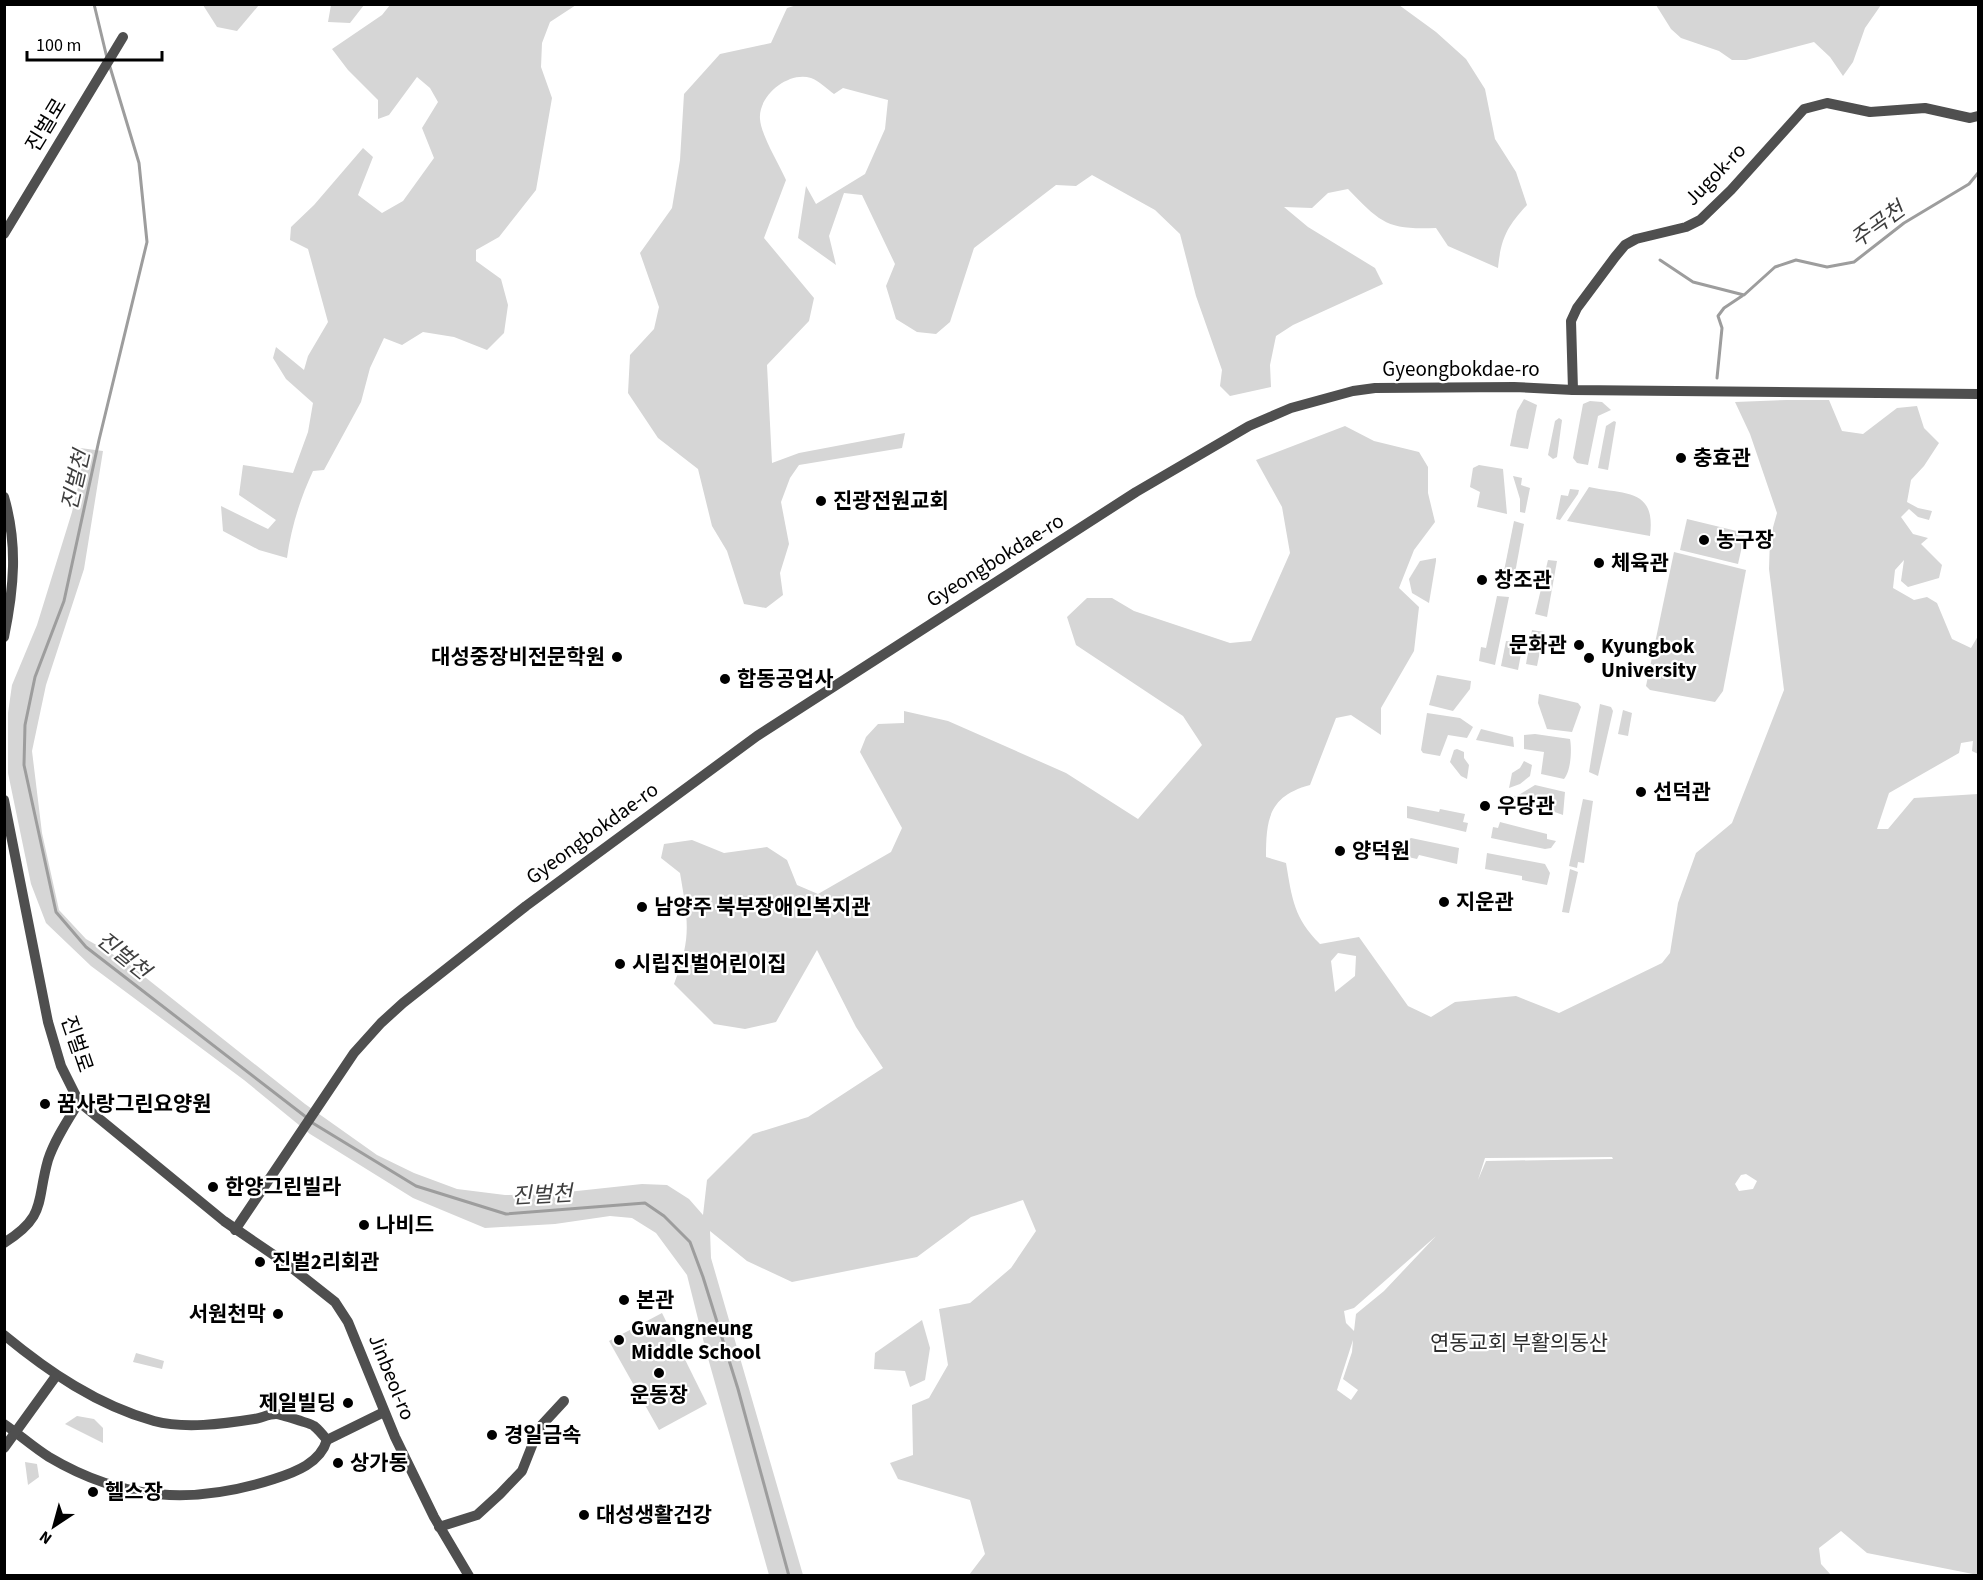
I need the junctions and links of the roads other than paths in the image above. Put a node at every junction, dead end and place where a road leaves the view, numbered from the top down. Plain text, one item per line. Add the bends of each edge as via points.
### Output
1 (123, 37) dead end
2 (1978, 116) edge
3 (4, 234) edge
4 (1573, 390) junction
5 (1978, 394) edge
6 (4, 497) edge
7 (4, 637) edge
8 (4, 800) edge
9 (79, 1102) junction
10 (235, 1230) junction
11 (4, 1243) edge
12 (4, 1335) edge
13 (56, 1376) junction
14 (564, 1401) dead end
15 (384, 1412) junction
16 (4, 1424) edge
17 (15, 1432) junction
18 (327, 1440) junction
19 (4, 1448) edge
20 (440, 1527) junction
21 (470, 1575) edge

1 - 3 street, 진벌로
2 - 4 street, Jugok-ro via 1970,118 1926,108 1870,112 1827,103 1804,109 1700,220 1636,239 1615,257 1571,321
4 - 5 street, Gyeongbokdae-ro
4 - 10 street, Gyeongbokdae-ro via 1514,387 1353,391 1307,403 1249,426 1136,492 728,757 526,906 403,1003 354,1053
6 - 7 street via 15,549 14,583
8 - 9 street, 진벌로 via 48,1022 61,1066
9 - 10 street, 진벌로
9 - 11 street via 49,1159 35,1218
10 - 15 street, Jinbeol-ro via 335,1302 348,1322
12 - 13 street
13 - 17 street
13 - 18 street via 101,1400 154,1421 187,1425 223,1423 277,1414 309,1423
14 - 20 street via 539,1428 522,1471 500,1494 477,1515
15 - 18 street
15 - 20 street, Jinbeol-ro
16 - 17 street
17 - 18 street via 52,1458 100,1482 161,1495 194,1497 223,1494 279,1477 318,1458
17 - 19 street
20 - 21 street, Jinbeol-ro

